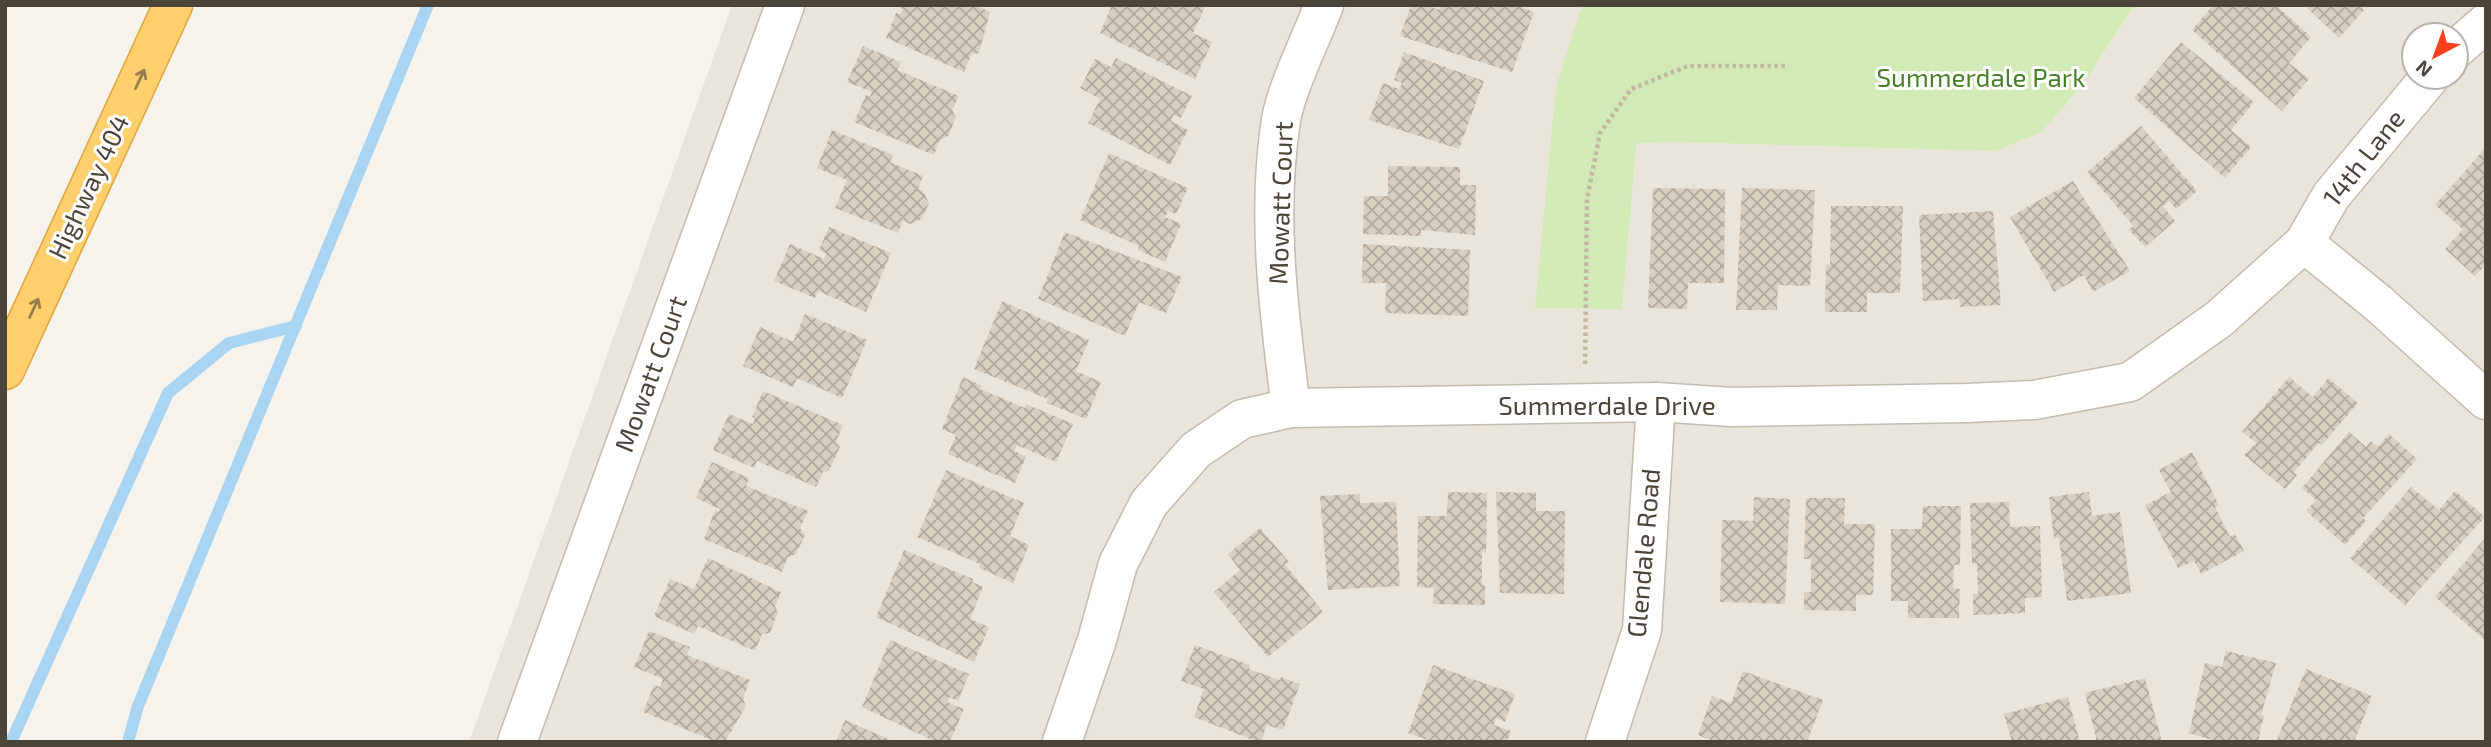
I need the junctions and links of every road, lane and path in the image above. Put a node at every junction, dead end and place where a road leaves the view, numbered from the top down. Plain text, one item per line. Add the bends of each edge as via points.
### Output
1 (173, 5) edge
2 (785, 5) edge
3 (1324, 5) edge
4 (2486, 23) edge
5 (2470, 37) edge
6 (1785, 66) dead end
7 (2418, 91) edge
8 (2304, 243) junction
9 (5, 370) edge
10 (2486, 400) edge
11 (1656, 402) junction
12 (1585, 403) junction
13 (1292, 408) junction
14 (519, 741) edge
15 (1062, 742) edge
16 (1605, 742) edge

9 -> 1 highway, Highway 404
2 - 14 street, Mowatt Court
3 - 13 street, Mowatt Court via 1281,118 1277,291
4 - 5 street
6 - 12 path via 1688,66 1631,89 1600,132 1587,199
7 - 8 street, 14th Lane via 2331,196
8 - 10 street
8 - 11 street, Summerdale Drive via 2219,319 2130,382 2034,400 1967,403 1732,407
11 - 12 street, Summerdale Drive
11 - 16 street, Glendale Road via 1642,630
12 - 13 street, Summerdale Drive
13 - 15 street, Summerdale Drive via 1242,419 1196,450 1149,503 1118,564

